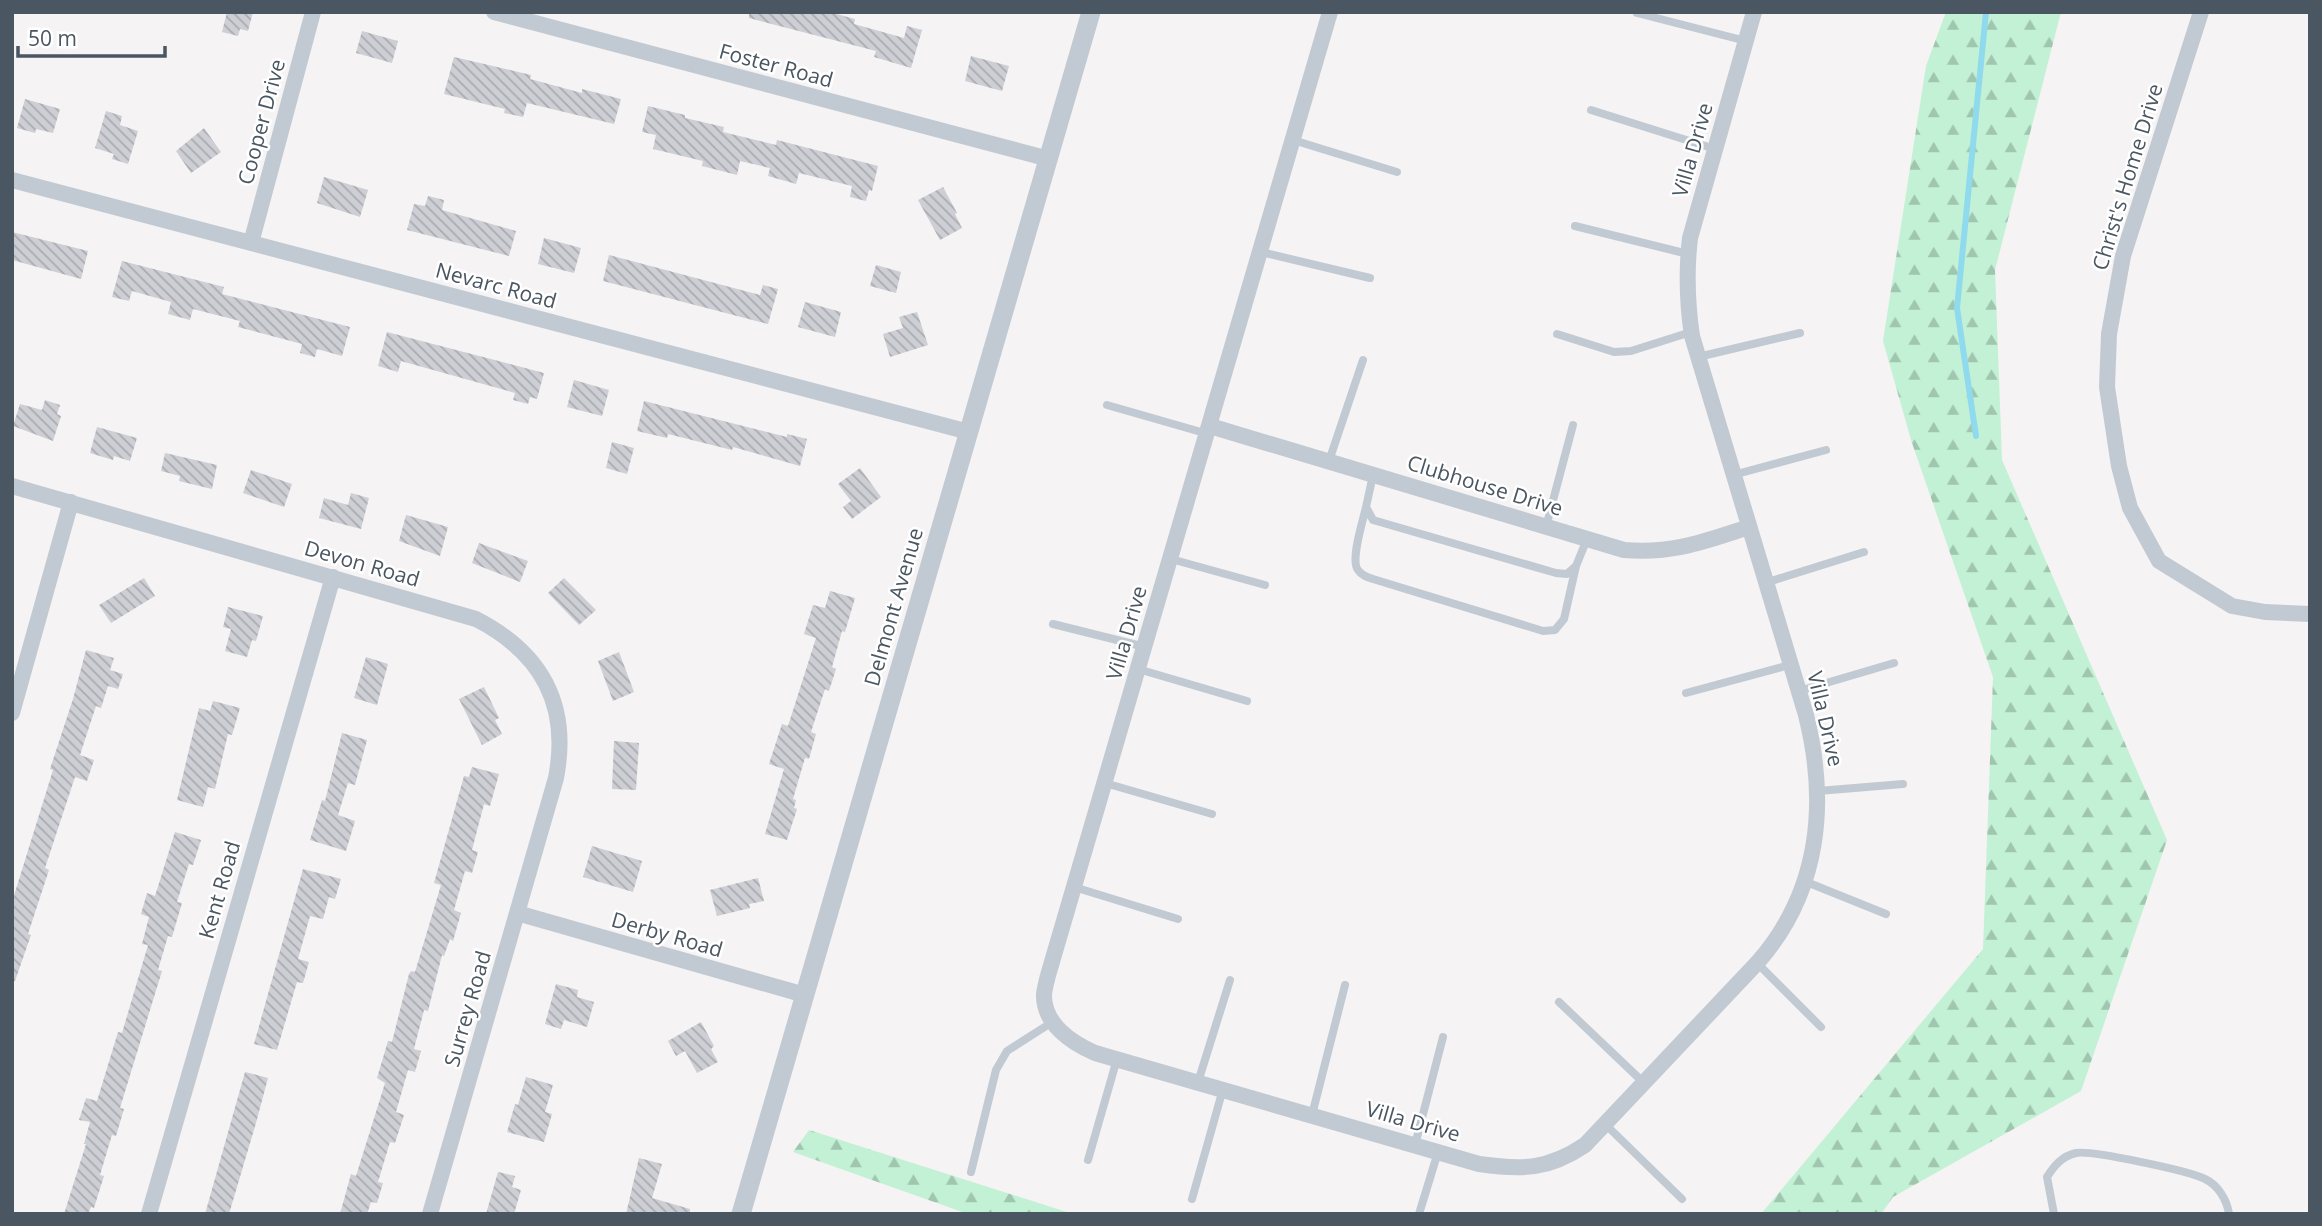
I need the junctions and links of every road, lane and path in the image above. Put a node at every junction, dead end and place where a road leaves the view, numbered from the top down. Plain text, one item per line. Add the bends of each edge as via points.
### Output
1 (313, 12) edge
2 (494, 12) edge
3 (1091, 12) edge
4 (1330, 12) edge
5 (1754, 12) edge
6 (2201, 12) edge
7 (1637, 13) edge
8 (1746, 41) junction
9 (1591, 110) dead end
10 (1293, 140) junction
11 (1715, 149) junction
12 (1049, 159) junction
13 (1396, 172) dead end
14 (12, 180) edge
15 (1575, 226) dead end
16 (251, 243) junction
17 (1261, 251) junction
18 (1688, 254) junction
19 (1370, 278) dead end
20 (1691, 332) junction
21 (1800, 333) dead end
22 (1557, 334) dead end
23 (1698, 356) junction
24 (1363, 360) dead end
25 (1107, 405) dead end
26 (1573, 425) dead end
27 (1209, 430) junction
28 (969, 432) junction
29 (1826, 450) dead end
30 (1329, 461) junction
31 (1373, 475) junction
32 (1733, 475) junction
33 (12, 486) edge
34 (71, 502) junction
35 (1366, 507) junction
36 (1546, 527) junction
37 (1749, 527) junction
38 (1587, 539) junction
39 (1864, 552) dead end
40 (1171, 559) junction
41 (1576, 566) junction
42 (332, 577) junction
43 (1765, 583) junction
44 (1265, 585) dead end
45 (2310, 614) edge
46 (1053, 625) dead end
47 (1145, 647) junction
48 (1894, 663) dead end
49 (1790, 665) junction
50 (1138, 669) junction
51 (1798, 691) junction
52 (1686, 693) dead end
53 (1247, 701) dead end
54 (12, 713) edge
55 (1105, 783) junction
56 (1903, 785) dead end
57 (1818, 791) junction
58 (1212, 814) dead end
59 (545, 816) joint
60 (1804, 881) junction
61 (1074, 887) junction
62 (517, 913) junction
63 (1886, 914) dead end
64 (1178, 919) dead end
65 (1757, 963) junction
66 (1230, 980) dead end
67 (1345, 985) dead end
68 (805, 995) junction
69 (1559, 1002) dead end
70 (1054, 1021) junction
71 (1821, 1027) dead end
72 (1443, 1037) dead end
73 (1117, 1059) junction
74 (1198, 1082) junction
75 (1644, 1083) junction
76 (1223, 1089) junction
77 (1312, 1115) junction
78 (1605, 1124) junction
79 (1415, 1145) junction
80 (1438, 1152) junction
81 (1088, 1160) dead end
82 (971, 1172) dead end
83 (1192, 1199) dead end
84 (1682, 1199) dead end
85 (149, 1214) edge
86 (430, 1214) edge
87 (741, 1214) edge
88 (1419, 1214) edge
89 (2054, 1214) edge
90 (2229, 1214) edge

1 - 16 street, Cooper Drive
2 - 12 street, Foster Road
3 - 12 street, Delmont Avenue
4 - 10 street, Villa Drive
5 - 8 street, Villa Drive
6 - 45 street, Christ's Home Drive via 2123,256 2109,334 2107,387 2119,466 2130,508 2159,561 2232,606
7 - 8 lane
8 - 11 street, Villa Drive
9 - 11 lane
10 - 13 lane
10 - 17 street, Villa Drive
11 - 18 street, Villa Drive
12 - 28 street, Delmont Avenue
14 - 16 street, Nevarc Road
15 - 18 lane
16 - 28 street, Nevarc Road
17 - 19 lane
17 - 27 street, Villa Drive
18 - 20 street, Villa Drive via 1686,294
20 - 22 lane via 1614,352
20 - 23 street, Villa Drive
21 - 23 lane
23 - 32 street, Villa Drive
24 - 30 lane
25 - 27 lane
26 - 36 lane
27 - 30 street, Clubhouse Drive
27 - 40 street, Villa Drive
28 - 68 street, Delmont Avenue
29 - 32 lane
30 - 31 street, Clubhouse Drive
31 - 35 lane
31 - 36 street, Clubhouse Drive
32 - 37 street, Villa Drive
33 - 34 street, Devon Road
34 - 42 street, Devon Road
34 - 54 street
35 - 41 lane via 1373,520 1556,573 1566,574
35 - 41 lane via 1355,555 1359,573 1543,631 1555,630 1564,619
36 - 38 street, Clubhouse Drive
37 - 38 street, Clubhouse Drive via 1659,552 1624,550
37 - 43 street, Villa Drive
38 - 41 lane
39 - 43 lane
40 - 44 lane
40 - 47 street, Villa Drive
42 - 59 street, Devon Road via 476,620 500,632 527,656 547,687 560,734 560,761
42 - 85 street, Kent Road
43 - 49 street, Villa Drive
46 - 47 lane
47 - 50 street, Villa Drive
48 - 51 lane
49 - 51 street, Villa Drive
49 - 52 lane
50 - 53 lane
50 - 55 street, Villa Drive
51 - 57 street, Villa Drive via 1815,751
55 - 58 lane
55 - 61 street, Villa Drive
56 - 57 lane
57 - 60 street, Villa Drive via 1813,852
59 - 62 street, Surrey Road
60 - 63 lane
60 - 65 street, Villa Drive via 1793,910
61 - 64 lane
61 - 70 street, Villa Drive via 1044,996
62 - 68 street, Derby Road
62 - 86 street, Surrey Road
65 - 71 lane
65 - 75 street, Villa Drive
66 - 74 lane
67 - 77 lane
68 - 87 street, Delmont Avenue
69 - 75 lane
70 - 73 street, Villa Drive via 1073,1043
70 - 82 lane via 1007,1051 996,1070
72 - 79 lane
73 - 74 street, Villa Drive
73 - 81 lane
74 - 76 street, Villa Drive
75 - 78 street, Villa Drive
76 - 77 street, Villa Drive
76 - 83 lane
77 - 79 street, Villa Drive
78 - 80 street, Villa Drive via 1567,1157 1535,1167 1479,1164
78 - 84 lane
79 - 80 street, Villa Drive
80 - 88 lane
89 - 90 lane via 2047,1177 2054,1165 2076,1153 2107,1155 2206,1179 2219,1190

